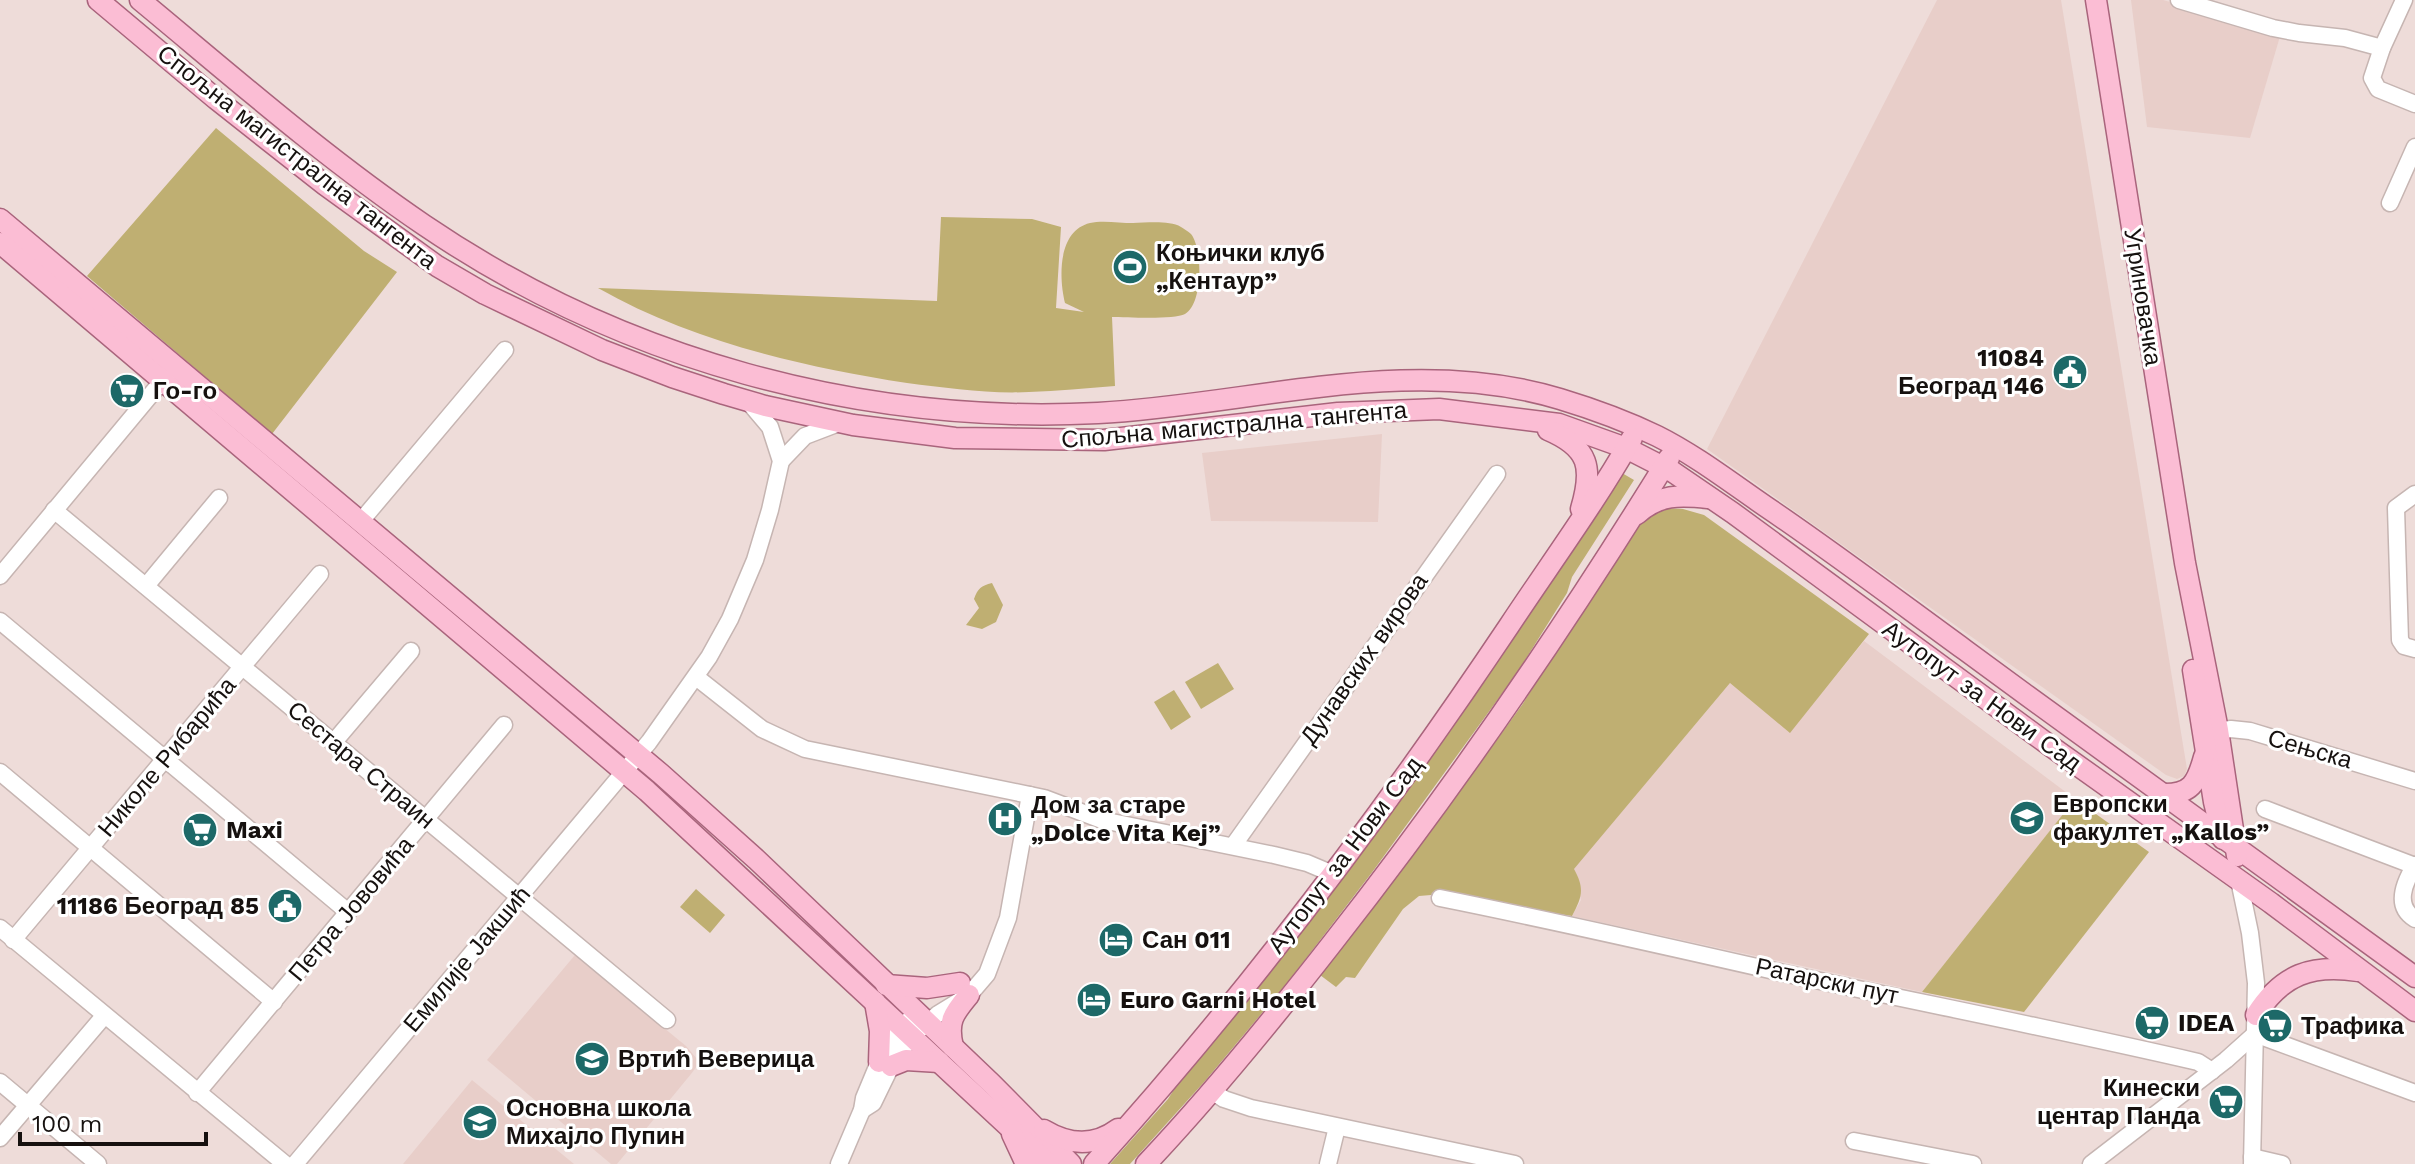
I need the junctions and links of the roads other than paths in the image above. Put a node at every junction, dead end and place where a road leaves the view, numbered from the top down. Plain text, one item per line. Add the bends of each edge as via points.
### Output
1 (98, 0) edge
2 (140, 0) edge
3 (2096, 0) edge
4 (2179, 0) edge
5 (2404, 0) edge
6 (2382, 48) junction
7 (233, 77) junction
8 (216, 99) junction
9 (2415, 104) edge
10 (2415, 147) edge
11 (2408, 180) edge
12 (2390, 203) dead end
13 (0, 219) edge
14 (0, 243) edge
15 (505, 350) dead end
16 (168, 374) junction
17 (747, 401) junction
18 (1513, 417) junction
19 (839, 423) junction
20 (1638, 428) junction
21 (1676, 447) junction
22 (1626, 448) junction
23 (781, 461) junction
24 (1664, 467) junction
25 (1497, 474) dead end
26 (2415, 494) edge
27 (219, 498) dead end
28 (1712, 499) junction
29 (54, 510) junction
30 (361, 521) junction
31 (1628, 523) junction
32 (1577, 525) junction
33 (320, 574) dead end
34 (0, 576) edge
35 (146, 586) junction
36 (0, 621) edge
37 (2415, 649) edge
38 (411, 651) dead end
39 (243, 666) junction
40 (696, 677) junction
41 (504, 725) dead end
42 (2209, 739) junction
43 (333, 743) junction
44 (639, 754) junction
45 (166, 758) junction
46 (624, 771) junction
47 (0, 772) edge
48 (2415, 781) edge
49 (2162, 794) junction
50 (1030, 795) junction
51 (2265, 809) dead end
52 (425, 819) junction
53 (2229, 843) junction
54 (1233, 846) junction
55 (92, 847) junction
56 (2415, 865) edge
57 (1333, 874) junction
58 (2239, 880) junction
59 (519, 897) junction
60 (1440, 898) dead end
61 (348, 912) junction
62 (2415, 919) edge
63 (7, 934) edge
64 (2361, 972) junction
65 (2415, 977) edge
66 (964, 989) junction
67 (881, 993) junction
68 (274, 1002) junction
69 (2415, 1011) edge
70 (104, 1016) junction
71 (667, 1020) dead end
72 (914, 1024) junction
73 (2256, 1024) junction
74 (946, 1055) junction
75 (885, 1064) junction
76 (2212, 1071) junction
77 (0, 1082) edge
78 (1212, 1091) junction
79 (197, 1093) junction
80 (2415, 1093) edge
81 (28, 1105) junction
82 (1140, 1111) junction
83 (1007, 1123) junction
84 (1034, 1124) junction
85 (1337, 1127) junction
86 (0, 1138) edge
87 (1854, 1141) dead end
88 (2252, 1160) edge
89 (98, 1164) edge
90 (285, 1164) edge
91 (295, 1164) edge
92 (839, 1164) edge
93 (1026, 1164) edge
94 (1049, 1164) edge
95 (1071, 1164) edge
96 (1094, 1164) edge
97 (1146, 1164) edge
98 (1328, 1164) edge
99 (1515, 1164) edge
100 (1973, 1164) edge
101 (2091, 1164) edge
102 (2282, 1164) edge

1 - 8 main road, Спољна магистрална тангента
2 - 7 main road, Спољна магистрална тангента
3 - 42 main road, Угриновачка via 2190,593 2190,648
4 - 6 street via 2273,28
5 - 6 street
6 - 9 street via 2372,75 2375,86
7 - 8 main road
7 - 20 main road, Спољна магистрална тангента via 399,208 511,278 608,326 792,386 919,408 1032,415 1105,413 1326,387 1440,380 1540,393
8 - 17 main road, Спољна магистрална тангента via 383,229 485,294 602,350
10 - 11 street
11 - 12 street
13 - 16 main road
14 - 16 main road
15 - 30 street
16 - 29 street
16 - 30 main road
16 - 46 main road
17 - 19 main road, Спољна магистрална тангента
17 - 23 street via 770,427
18 - 19 main road, Спољна магистрална тангента via 1402,409 1104,440 955,438
18 - 22 main road, Спољна магистрална тангента via 1568,426
18 - 32 main road via 1564,437 1583,455 1588,480
19 - 23 street via 805,436
20 - 21 main road, Аутопут за Нови Сад
20 - 22 main road, Аутопут за Нови Сад
21 - 24 main road, Аутопут за Нови Сад
21 - 49 main road, Аутопут за Нови Сад via 1806,534
22 - 24 main road, Аутопут за Нови Сад
22 - 32 main road, Аутопут за Нови Сад
23 - 40 street via 747,580
24 - 28 main road, Аутопут за Нови Сад
24 - 31 main road, Аутопут за Нови Сад
25 - 54 street, Дунавских вирова
26 - 37 street via 2396,508 2400,640
27 - 35 street
28 - 31 main road via 1666,496
28 - 58 main road, Аутопут за Нови Сад
29 - 34 street
29 - 35 street, Сестара Страин
30 - 44 main road
31 - 78 main road, Аутопут за Нови Сад via 1398,860
32 - 57 main road, Аутопут за Нови Сад via 1419,758
33 - 39 street, Николе Рибарића
35 - 39 street, Сестара Страин
36 - 45 street
38 - 43 street
39 - 43 street, Сестара Страин
39 - 45 street, Николе Рибарића
40 - 44 street
40 - 50 street via 762,729 792,744
41 - 52 street, Петра Јововића
42 - 48 street, Сењска via 2250,731
42 - 49 main road via 2199,777 2190,788
42 - 53 main road, Угриновачка
43 - 52 street, Сестара Страин
44 - 46 street, Емилије Јакшић
44 - 67 main road via 757,860
45 - 55 street, Николе Рибарића
45 - 61 street
46 - 59 street, Емилије Јакшић
46 - 67 main road
47 - 55 street
49 - 53 main road, Аутопут за Нови Сад
50 - 54 street via 1102,820
50 - 66 street via 1003,934 987,974
51 - 56 street
52 - 59 street, Сестара Страин
52 - 61 street, Петра Јововића
53 - 58 main road, Угриновачка
53 - 65 main road, Аутопут за Нови Сад
54 - 57 street
55 - 63 street, Николе Рибарића
55 - 68 street
56 - 62 street via 2402,899
57 - 82 main road, Аутопут за Нови Сад
58 - 64 main road, Аутопут за Нови Сад
58 - 73 street via 2255,972
59 - 71 street, Сестара Страин
59 - 91 street, Емилије Јакшић
60 - 76 street, Ратарски пут via 2090,1037 2198,1062
61 - 68 street, Петра Јововића
63 - 70 street
64 - 69 main road, Аутопут за Нови Сад
64 - 73 main road via 2308,970 2265,1001
66 - 67 main road
66 - 72 street
66 - 74 main road
67 - 72 main road
67 - 75 main road
68 - 79 street, Петра Јововића
70 - 79 street
70 - 81 street
72 - 74 main road
72 - 75 street
73 - 76 street
73 - 80 street
73 - 88 street
74 - 75 main road
74 - 83 main road
74 - 84 main road
75 - 92 street via 873,1103 862,1110
76 - 101 street
77 - 81 street
78 - 85 street via 1239,1105
78 - 97 main road, Аутопут за Нови Сад
79 - 90 street
81 - 86 street
81 - 89 street
82 - 84 main road via 1107,1137 1084,1143 1054,1136
82 - 96 main road, Аутопут за Нови Сад
83 - 93 main road
83 - 94 main road
84 - 95 main road
85 - 98 street
85 - 99 street
87 - 100 street
88 - 102 street

